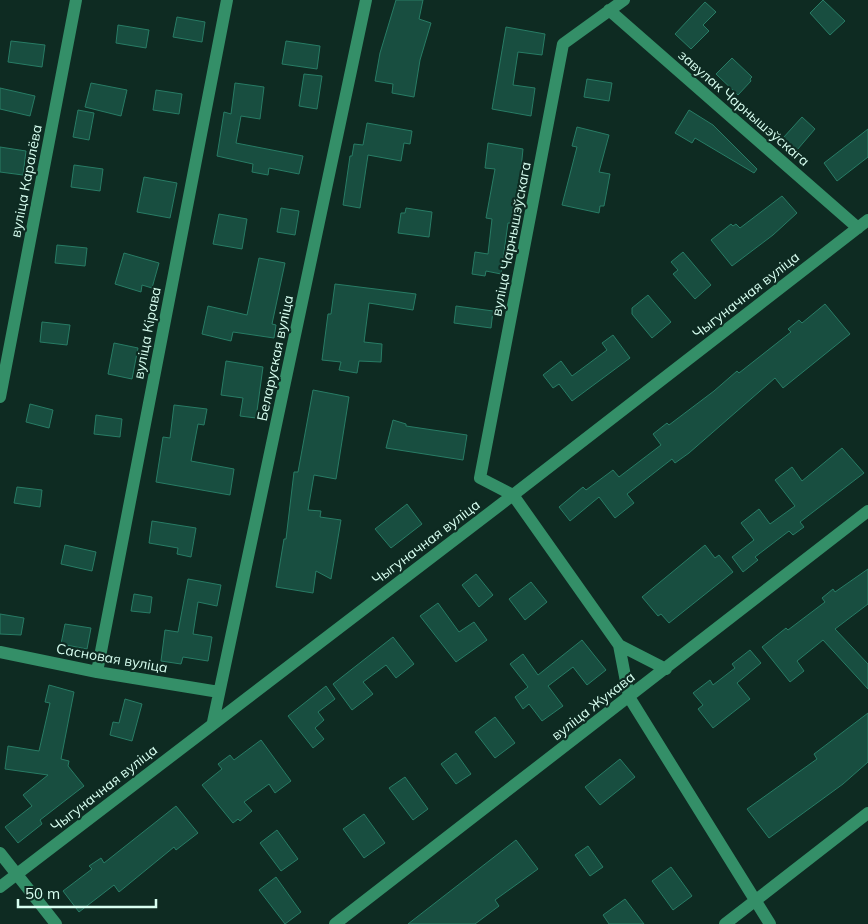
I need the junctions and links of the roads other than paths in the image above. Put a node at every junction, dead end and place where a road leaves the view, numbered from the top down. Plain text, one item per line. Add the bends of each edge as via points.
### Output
1 (76, 0) edge
2 (228, 0) edge
3 (366, 0) edge
4 (624, 0) edge
5 (609, 10) junction
6 (863, 224) edge
7 (0, 397) edge
8 (513, 495) junction
9 (868, 510) edge
10 (620, 646) junction
11 (0, 652) edge
12 (666, 669) junction
13 (96, 672) junction
14 (219, 692) junction
15 (629, 697) junction
16 (213, 722) junction
17 (868, 813) edge
18 (0, 852) edge
19 (18, 874) junction
20 (0, 887) edge
21 (757, 901) junction
22 (56, 924) edge
23 (334, 924) edge
24 (725, 924) edge
25 (770, 924) edge

1 - 7 street, вуліца Каралёва
2 - 13 street, вуліца Кірава
3 - 14 street, Беларуская вуліца
4 - 5 street, вуліца Чарнышэўскага
5 - 6 street, завулак Чарнышэўскага
5 - 8 street, вуліца Чарнышэўскага via 563,44 480,478
6 - 8 street, Чыгуначная вуліца
8 - 10 street
8 - 16 street, Чыгуначная вуліца
9 - 12 street, вуліца Жукава
10 - 12 street
10 - 15 street
11 - 13 street, Сасновая вуліца
12 - 15 street, вуліца Жукава
13 - 14 street, Сасновая вуліца
14 - 16 street, Беларуская вуліца
15 - 21 street
15 - 23 street, вуліца Жукава
16 - 19 street, Чыгуначная вуліца
17 - 21 street
18 - 19 street
19 - 20 street, Чыгуначная вуліца
19 - 22 street
21 - 24 street
21 - 25 street

